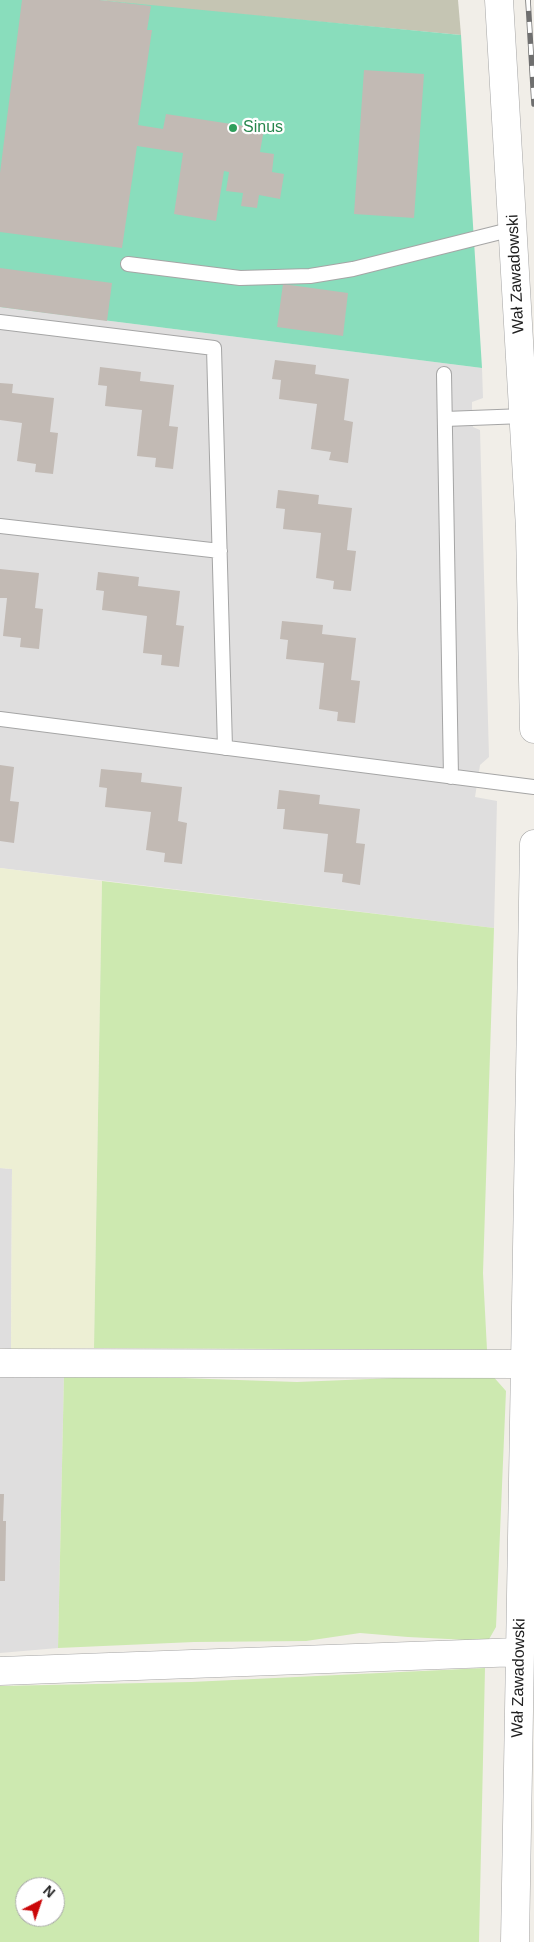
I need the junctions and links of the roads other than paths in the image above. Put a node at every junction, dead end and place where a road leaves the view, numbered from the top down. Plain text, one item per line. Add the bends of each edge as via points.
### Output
1 (499, 0) edge
2 (513, 229) junction
3 (128, 264) dead end
4 (0, 322) edge
5 (444, 374) dead end
6 (524, 416) junction
7 (444, 420) junction
8 (0, 526) edge
9 (220, 551) junction
10 (0, 719) edge
11 (534, 729) edge
12 (225, 748) junction
13 (452, 777) junction
14 (534, 787) edge
15 (534, 844) edge
16 (0, 1363) edge
17 (524, 1364) junction
18 (520, 1652) junction
19 (0, 1671) edge
20 (515, 1942) edge

1 - 2 street, Wał Zawadowski
2 - 3 lane via 353,269 310,276 240,278
2 - 6 street, Wał Zawadowski
4 - 9 lane via 214,348
5 - 7 lane
6 - 7 lane
6 - 11 street, Wał Zawadowski
7 - 13 lane
8 - 9 lane
9 - 12 lane
10 - 12 lane
12 - 13 lane
13 - 14 lane
15 - 17 street, Wał Zawadowski
16 - 17 street
17 - 18 street, Wał Zawadowski
18 - 19 street
18 - 20 street, Wał Zawadowski

